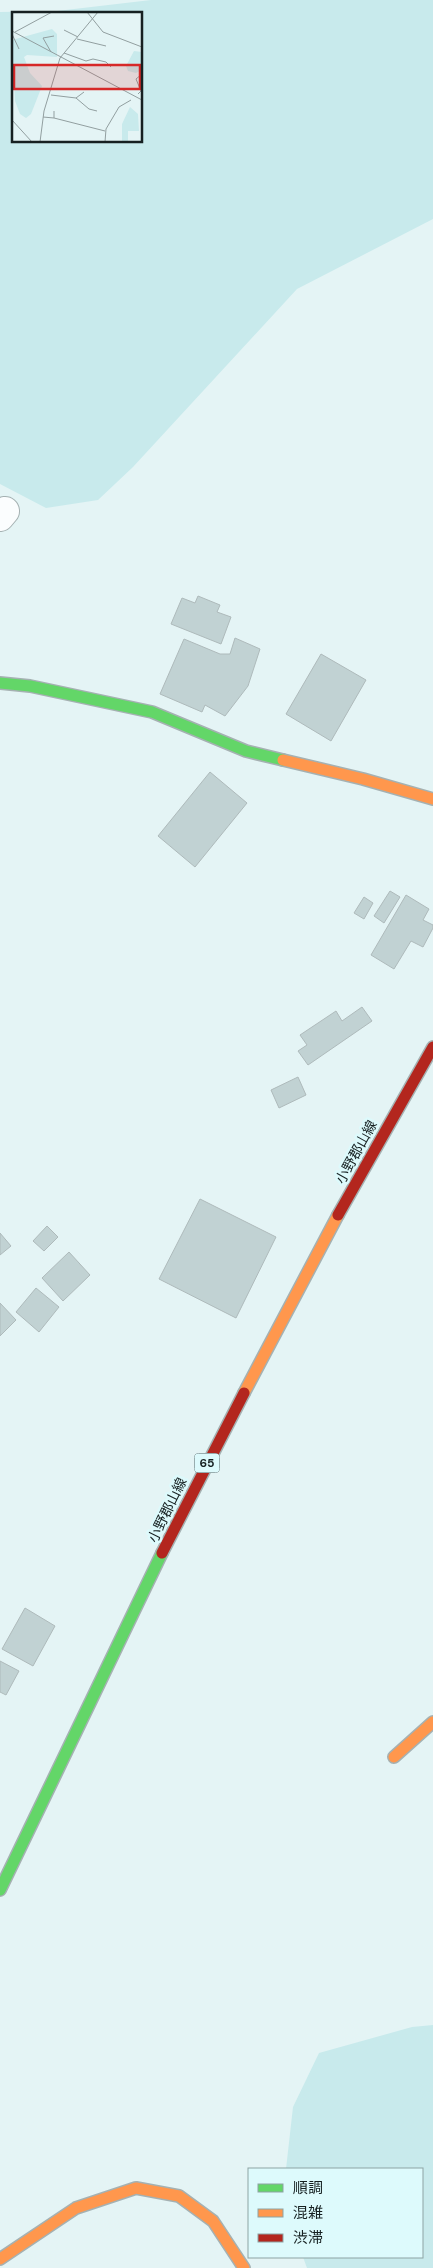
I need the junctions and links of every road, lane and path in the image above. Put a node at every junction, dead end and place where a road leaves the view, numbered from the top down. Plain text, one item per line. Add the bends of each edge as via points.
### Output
1 (0, 683) edge
2 (433, 799) edge
3 (433, 1047) edge
4 (433, 1722) edge
5 (394, 1757) dead end
6 (0, 1890) edge
7 (0, 2259) edge
8 (244, 2268) edge

1 - 2 main road via 30,686 152,712 246,751 363,778
3 - 6 main road, 小野郡山線 / 65 via 352,1189 190,1496
4 - 5 main road
7 - 8 main road via 76,2208 136,2188 179,2196 213,2221

